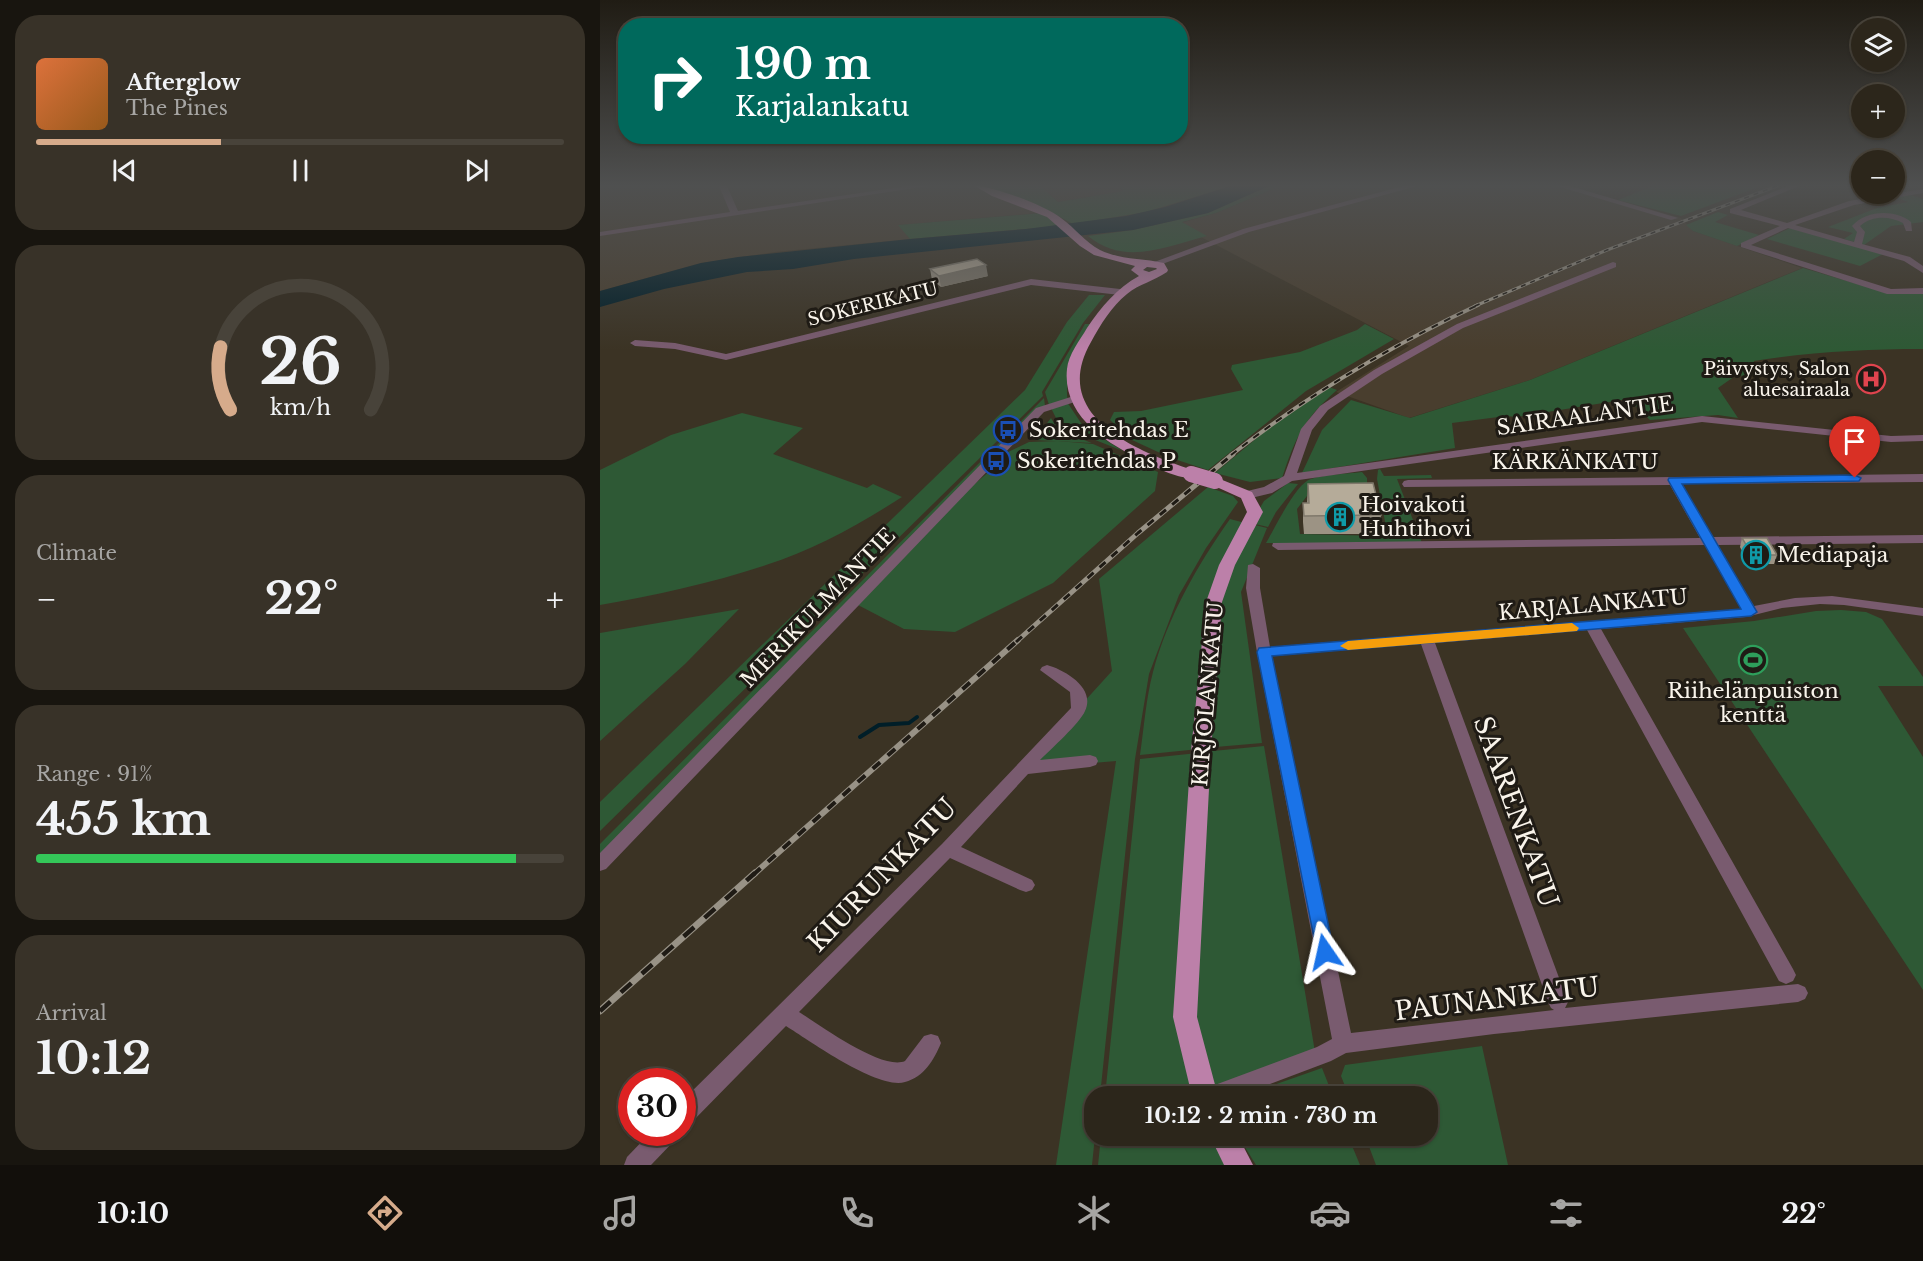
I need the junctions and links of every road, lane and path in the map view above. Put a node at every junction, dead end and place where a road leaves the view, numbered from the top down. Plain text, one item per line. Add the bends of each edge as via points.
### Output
1 (1080, 240) edge
2 (1214, 240) edge
3 (1754, 240) edge
4 (1841, 240) edge
5 (1858, 240) edge
6 (1857, 245) junction
7 (1907, 259) junction
8 (1923, 259) edge
9 (1613, 265) dead end
10 (1144, 269) junction
11 (1923, 270) edge
12 (1923, 291) edge
13 (1120, 292) junction
14 (635, 343) dead end
15 (1076, 394) junction
16 (1923, 438) edge
17 (1289, 478) junction
18 (1923, 478) edge
19 (1674, 480) junction
20 (1408, 484) dead end
21 (1247, 495) junction
22 (1923, 539) edge
23 (1709, 542) junction
24 (1278, 546) dead end
25 (1253, 568) dead end
26 (1750, 612) junction
27 (1923, 612) edge
28 (1592, 626) junction
29 (1427, 640) junction
30 (1264, 652) junction
31 (1047, 670) dead end
32 (1090, 762) dead end
33 (1026, 768) junction
34 (948, 849) junction
35 (600, 864) edge
36 (1026, 885) dead end
37 (1786, 975) dead end
38 (1798, 993) dead end
39 (1558, 1002) dead end
40 (785, 1014) junction
41 (932, 1043) dead end
42 (1343, 1044) junction
43 (1202, 1086) edge
44 (1239, 1086) edge
45 (696, 1103) edge
46 (653, 1146) edge
47 (1229, 1146) edge
48 (635, 1165) edge
49 (1239, 1165) edge

1 - 10 main road via 1096,253
2 - 10 street
3 - 12 street via 1744,245 1890,292
4 - 6 street
5 - 6 street
6 - 7 street
7 - 8 street
7 - 11 street
9 - 17 street via 1460,326 1378,372 1324,408 1307,429
10 - 13 main road
13 - 14 street, SOKERIKATU via 1031,282 726,357 675,346
13 - 15 main road via 1080,352 1073,369
15 - 21 main road, bridge via 1093,423 1111,438
15 - 35 street, MERIKULMANTIE via 1040,410
16 - 17 street, SAIRAALANTIE via 1891,439 1702,419
17 - 21 street, SAIRAALANTIE via 1268,490
18 - 19 street, KÄRKÄNKATU
19 - 20 street, KÄRKÄNKATU
19 - 23 street
21 - 43 main road, KIRJOLANKATU via 1255,512 1227,565 1214,602 1201,751 1185,1017
22 - 23 street
23 - 24 street
23 - 26 street
25 - 30 street
26 - 27 street, KARJALANKATU via 1830,600
26 - 28 street, KARJALANKATU
28 - 29 street, KARJALANKATU
28 - 37 street
29 - 30 street, KARJALANKATU
29 - 39 street, SAARENKATU
30 - 42 street
31 - 33 street, KIURUNKATU via 1077,688 1080,704
32 - 33 street
33 - 34 street, KIURUNKATU
34 - 36 street
34 - 40 street, KIURUNKATU
38 - 42 street, PAUNANKATU
40 - 41 street via 889,1073 909,1071
40 - 45 street, KIURUNKATU
42 - 44 street, PAUNANKATU
46 - 48 street
47 - 49 main road

